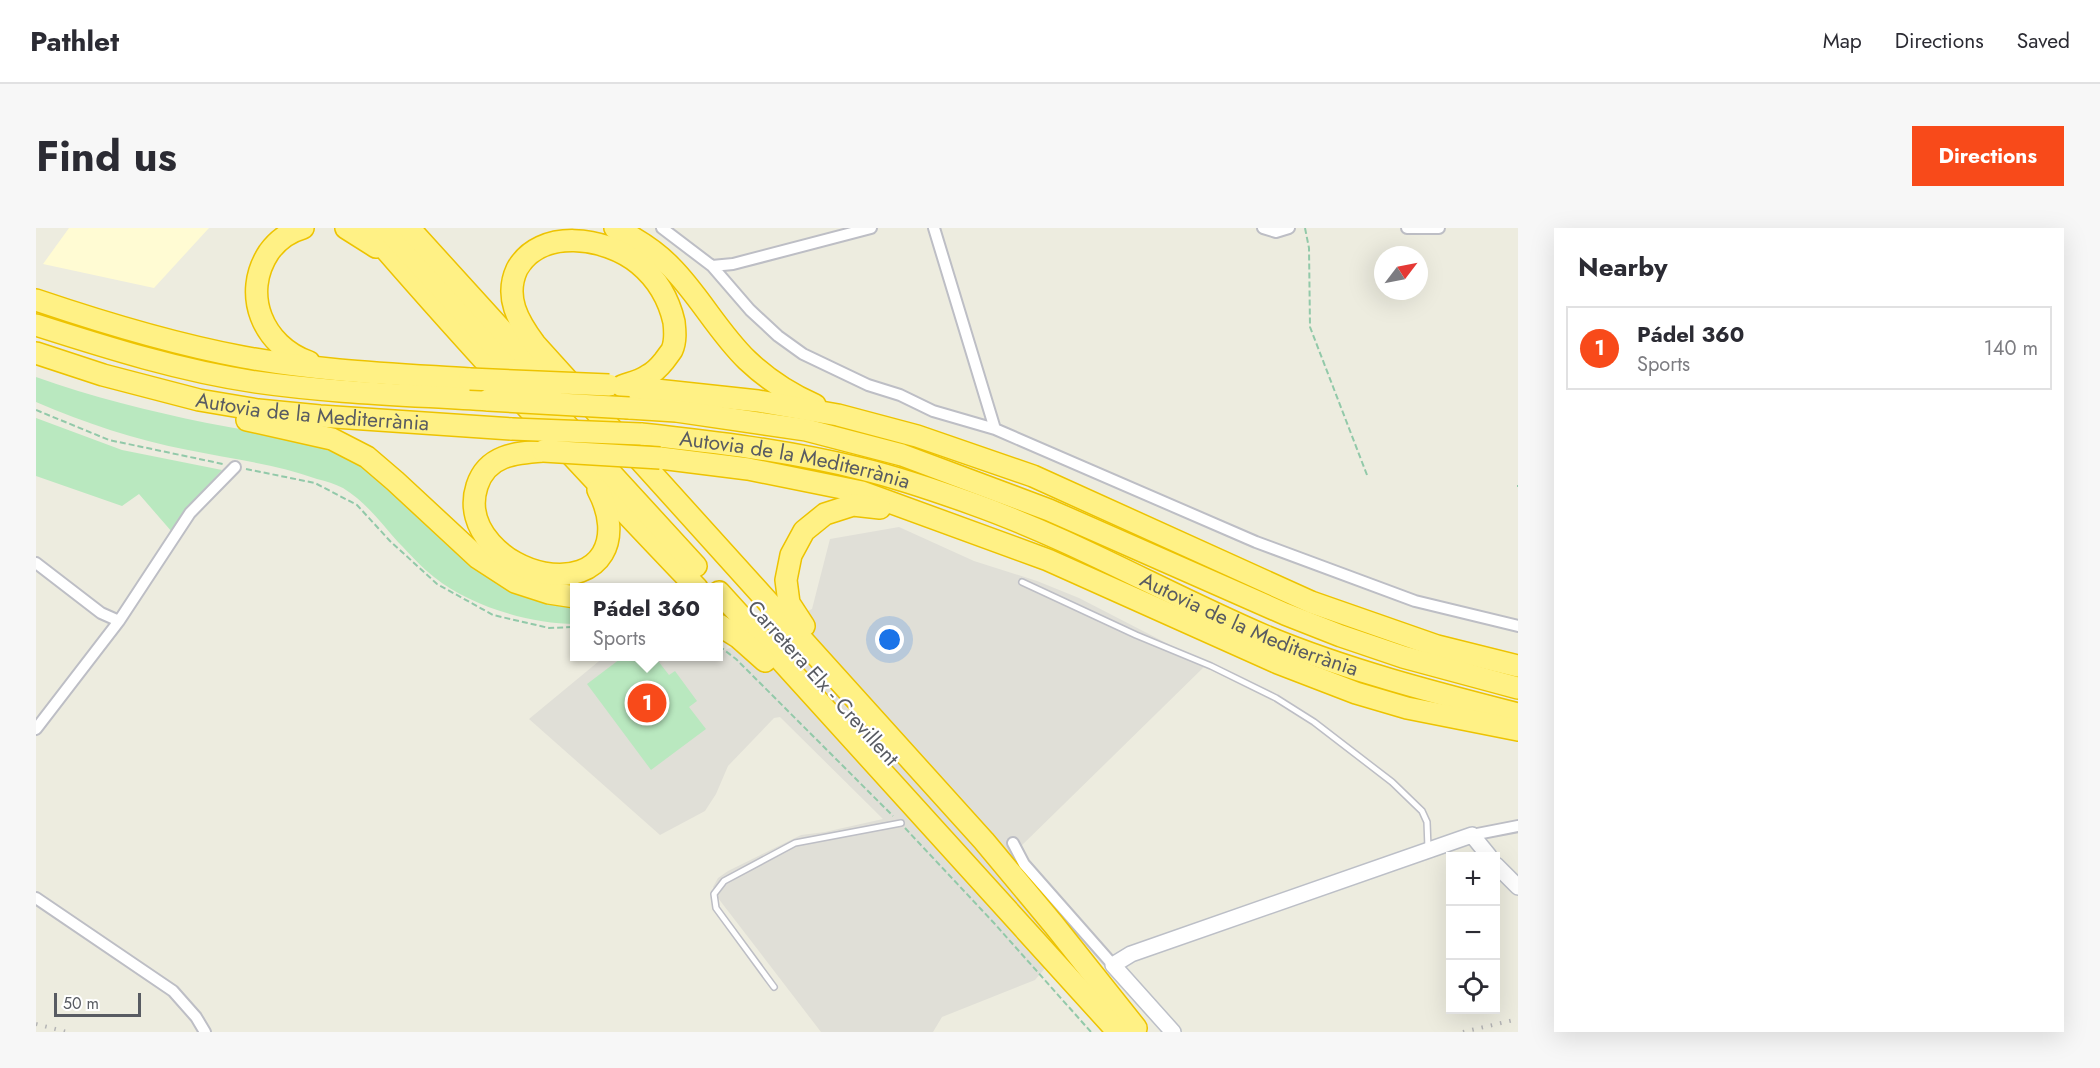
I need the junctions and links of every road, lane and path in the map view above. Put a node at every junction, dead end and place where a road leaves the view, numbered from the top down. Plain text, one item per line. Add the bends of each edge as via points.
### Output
1 (303, 228) edge
2 (346, 228) edge
3 (367, 228) edge
4 (386, 228) edge
5 (409, 228) edge
6 (615, 228) edge
7 (662, 228) edge
8 (871, 228) edge
9 (934, 228) edge
10 (1263, 228) edge
11 (1289, 228) edge
12 (1305, 228) edge
13 (1407, 228) edge
14 (1439, 228) edge
15 (712, 266) junction
16 (413, 282) junction
17 (36, 300) edge
18 (36, 325) edge
19 (36, 352) edge
20 (333, 370) junction
21 (615, 386) junction
22 (199, 400) junction
23 (36, 410) edge
24 (838, 415) junction
25 (996, 429) junction
26 (573, 456) junction
27 (235, 467) junction
28 (1367, 475) dead end
29 (917, 511) junction
30 (36, 563) edge
31 (1022, 582) dead end
32 (692, 583) edge
33 (710, 583) edge
34 (570, 596) edge
35 (723, 596) edge
36 (723, 615) edge
37 (119, 621) junction
38 (1518, 626) edge
39 (570, 627) edge
40 (723, 628) edge
41 (723, 649) edge
42 (1518, 666) edge
43 (780, 674) junction
44 (1518, 688) edge
45 (1518, 714) edge
46 (36, 729) edge
47 (1518, 730) edge
48 (896, 742) junction
49 (901, 823) junction
50 (1518, 826) edge
51 (1472, 835) junction
52 (1013, 843) dead end
53 (1428, 850) junction
54 (952, 851) junction
55 (1486, 852) edge
56 (1500, 869) edge
57 (1518, 887) edge
58 (36, 898) edge
59 (1113, 965) junction
60 (774, 987) dead end
61 (1131, 1031) edge
62 (205, 1032) edge
63 (1090, 1032) edge
64 (1173, 1032) edge

1 - 20 highway via 284,237 262,263 256,298 259,313 268,331 285,348
2 - 16 highway via 381,251
3 - 16 highway
4 - 33 highway
5 - 61 highway, Carretera Elx - Crevillent
6 - 24 highway via 672,267 721,331 753,365 802,399
7 - 15 street
8 - 15 street
9 - 25 street
10 - 11 street via 1276,232
12 - 28 path via 1310,327
13 - 14 street
15 - 25 street via 750,310 802,354 933,411
16 - 26 highway
17 - 20 highway via 111,325 243,357
18 - 44 highway, Autovia de la Mediterrània, bridge via 201,372 256,382 676,411 806,430 902,455 1049,510 1341,636
19 - 22 highway, Autovia de la Mediterrània via 103,375
20 - 21 highway, bridge
21 - 24 highway via 758,401
21 - 48 highway via 648,376 673,349 676,332 671,307 640,265 614,247 570,235 548,239 520,262 512,280 519,323
22 - 34 highway via 244,420 332,439 367,457 478,558 515,582
22 - 45 highway, Autovia de la Mediterrània, bridge via 320,416 641,434 787,454 862,469 973,504 1337,664
23 - 27 path via 109,440
24 - 42 highway via 917,436 1033,476 1311,602 1437,646
25 - 38 street via 1267,546 1415,601
26 - 29 highway, bridge via 607,507 609,537 604,552 580,570 544,573 525,567 489,542 477,525 474,505 486,469 514,453 660,458 748,469 862,492
26 - 32 highway
27 - 37 street via 190,513
27 - 39 path via 315,483 357,505 437,584 493,615 549,628
29 - 47 highway via 1048,560 1278,663 1356,693 1407,708
29 - 48 highway via 853,505 825,514 804,531 791,555 786,580 789,603 814,641
30 - 37 street via 101,613
31 - 53 lane via 1211,666 1314,722 1422,811 1427,822
35 - 54 highway, Carretera Elx - Crevillent
36 - 43 highway
37 - 46 street
40 - 43 highway
41 - 49 path
43 - 54 highway
48 - 61 highway via 1054,925
49 - 60 lane via 795,843 724,880 714,894 716,908
49 - 63 path
50 - 51 street
51 - 53 street
51 - 55 street
52 - 59 street via 1024,864
53 - 59 street via 1131,954
54 - 61 highway, Carretera Elx - Crevillent
56 - 57 street
58 - 62 street via 173,991
59 - 64 street

